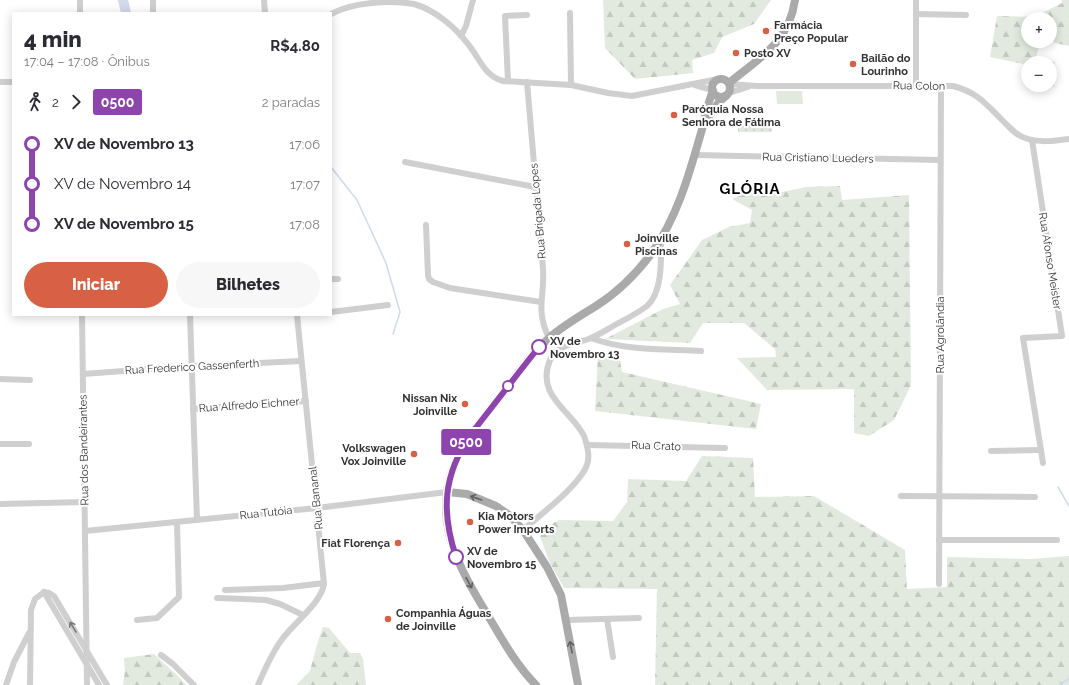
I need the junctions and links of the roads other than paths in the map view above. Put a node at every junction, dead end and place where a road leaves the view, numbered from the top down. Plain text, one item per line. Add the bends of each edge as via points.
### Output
1 (80, 0) edge
2 (153, 0) edge
3 (264, 0) edge
4 (473, 0) edge
5 (795, 0) edge
6 (916, 0) edge
7 (360, 2) edge
8 (80, 12) edge
9 (153, 12) edge
10 (265, 12) edge
11 (570, 13) dead end
12 (332, 14) edge
13 (916, 14) junction
14 (527, 15) dead end
15 (966, 15) dead end
16 (461, 36) junction
17 (747, 68) junction
18 (719, 79) junction
19 (508, 81) junction
20 (0, 82) edge
21 (12, 82) edge
22 (526, 82) junction
23 (691, 84) junction
24 (571, 85) junction
25 (916, 85) junction
26 (941, 86) junction
27 (729, 89) junction
28 (713, 90) junction
29 (703, 125) junction
30 (1069, 139) edge
31 (1032, 140) junction
32 (695, 155) junction
33 (940, 160) junction
34 (405, 162) dead end
35 (535, 187) junction
36 (426, 225) dead end
37 (661, 239) junction
38 (541, 302) junction
39 (388, 305) dead end
40 (332, 312) edge
41 (82, 316) edge
42 (190, 316) edge
43 (297, 316) edge
44 (549, 338) junction
45 (592, 338) junction
46 (701, 351) dead end
47 (301, 361) junction
48 (192, 366) junction
49 (83, 374) junction
50 (0, 379) edge
51 (30, 380) dead end
52 (306, 401) junction
53 (193, 409) junction
54 (0, 444) edge
55 (29, 444) dead end
56 (587, 444) junction
57 (725, 448) dead end
58 (1042, 450) junction
59 (991, 452) dead end
60 (1044, 463) dead end
61 (447, 492) junction
62 (901, 496) dead end
63 (939, 496) junction
64 (1035, 497) dead end
65 (85, 502) junction
66 (0, 504) edge
67 (317, 508) junction
68 (197, 520) junction
69 (177, 522) junction
70 (523, 530) junction
71 (85, 532) junction
72 (939, 540) junction
73 (1057, 540) dead end
74 (324, 583) junction
75 (939, 584) dead end
76 (225, 590) dead end
77 (44, 592) junction
78 (218, 598) dead end
79 (303, 615) junction
80 (639, 618) dead end
81 (607, 619) junction
82 (137, 620) dead end
83 (566, 620) junction
84 (30, 632) junction
85 (86, 651) junction
86 (162, 655) dead end
87 (613, 657) dead end
88 (87, 664) junction
89 (6, 685) edge
90 (30, 685) edge
91 (87, 685) edge
92 (99, 685) edge
93 (107, 685) edge
94 (194, 685) edge
95 (258, 685) edge
96 (536, 685) edge
97 (578, 685) edge

1 - 8 street
2 - 9 street
3 - 10 street
4 - 16 street
5 - 17 main road via 790,20 780,39 761,60
6 - 13 street
7 - 12 street
7 - 16 street via 414,4 438,17
11 - 24 street
13 - 15 street
13 - 25 street
14 - 19 street via 505,16
16 - 19 street via 488,73 494,78
17 - 18 main road
17 - 27 main road
18 - 23 street
18 - 27 main road via 726,80
18 - 28 main road via 714,83
19 - 22 street
20 - 21 street
22 - 24 street
22 - 35 street, Rua Brigada Lopes
23 - 24 street via 632,96
23 - 28 street
25 - 26 street, Rua Colon
25 - 27 street, Rua Colon via 751,85
26 - 31 street, Rua Colon via 961,88 974,94 1016,134
26 - 33 street, Rua Agrolândia
27 - 28 main road via 722,97
27 - 29 main road
28 - 29 main road
29 - 32 main road
30 - 31 street, Rua Colon
31 - 58 street, Rua Afonso Meister via 1062,336 1023,338
32 - 33 street, Rua Cristiano Lueders
32 - 37 main road via 678,207
33 - 63 street, Rua Agrolândia
34 - 35 street
35 - 38 street, Rua Brigada Lopes via 543,272
36 - 38 street via 428,275 433,282 450,288
37 - 44 main road via 641,267 619,289
37 - 45 street via 658,282 652,300 639,311
38 - 44 street, Rua Brigada Lopes via 544,328
39 - 40 street
41 - 49 street, Rua dos Bandeirantes
42 - 48 street
43 - 47 street, Rua Bananal
44 - 61 main road via 527,362 463,446
45 - 46 street via 622,347
45 - 56 street via 559,349 550,361 547,378 556,403 580,429
47 - 48 street, Rua Frederico Gassenferth
47 - 52 street, Rua Bananal
48 - 49 street, Rua Frederico Gassenferth
48 - 53 street
49 - 65 street, Rua dos Bandeirantes
50 - 51 street
52 - 53 street, Rua Alfredo Eichner
52 - 67 street, Rua Bananal
53 - 68 street
54 - 55 street
56 - 57 street, Rua Crato
56 - 70 street via 588,461 584,471 572,487
58 - 59 street
58 - 60 street, Rua Afonso Meister
61 - 67 street, Rua Tutóia
70 -> 61 main road via 510,515 496,506 466,494
61 -> 96 main road via 448,531 459,564 511,653
62 - 63 street
63 - 64 street
63 - 72 street, Rua Agrolândia
65 - 66 street
65 - 71 street, Rua dos Bandeirantes
67 - 68 street, Rua Tutóia
67 - 74 street, Rua Bananal
68 - 69 street, Rua Tutóia
69 - 71 street, Rua Tutóia
69 - 82 street via 179,597 158,618
70 - 83 main road via 554,580
71 - 85 street, Rua dos Bandeirantes
72 - 73 street
72 - 75 street, Rua Agrolândia
74 - 76 street via 283,588
74 - 79 street via 321,594
77 - 84 street via 35,599 32,606
85 -> 77 street via 54,596
77 - 88 street
78 - 79 street via 266,600
79 - 95 street via 277,646
80 - 81 street
81 - 83 street
81 - 87 street
97 -> 83 main road
84 - 89 street via 14,662
84 - 90 street
85 - 88 street, Rua dos Bandeirantes
85 - 93 street
86 - 94 street
88 - 91 street, Rua dos Bandeirantes
88 - 92 street

